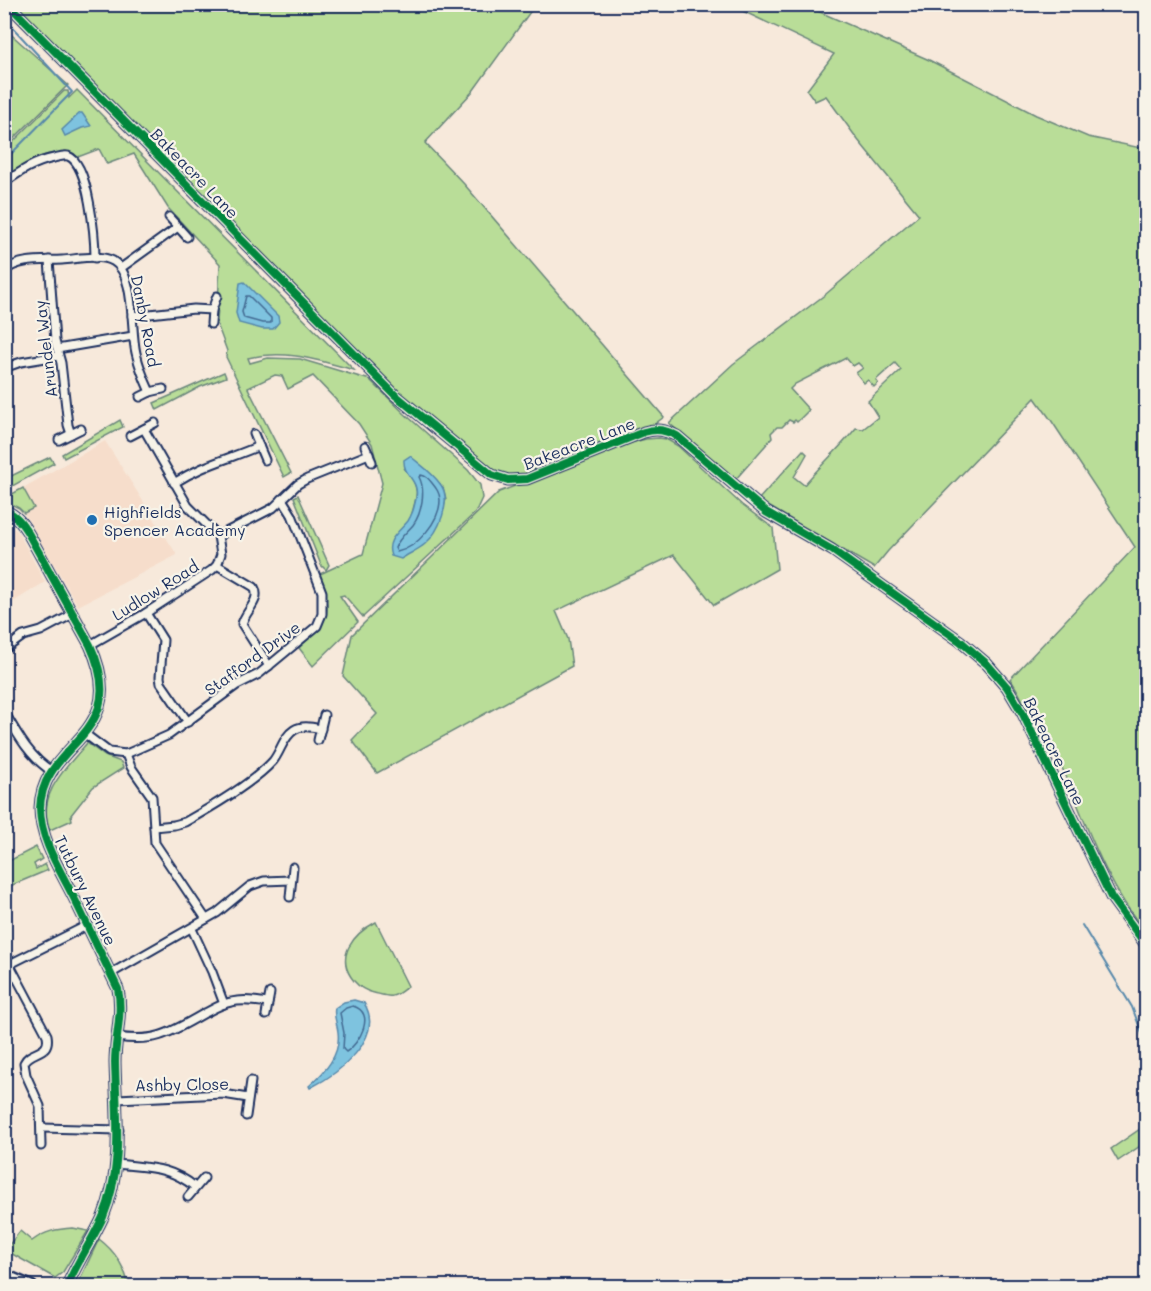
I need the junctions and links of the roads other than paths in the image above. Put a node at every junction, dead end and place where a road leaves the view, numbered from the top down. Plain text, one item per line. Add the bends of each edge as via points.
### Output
1 (9, 6) edge
2 (4, 183) edge
3 (169, 217) dead end
4 (178, 227) junction
5 (187, 237) dead end
6 (95, 258) junction
7 (49, 260) junction
8 (121, 268) junction
9 (4, 271) edge
10 (217, 296) dead end
11 (212, 310) junction
12 (132, 316) junction
13 (211, 324) dead end
14 (133, 336) junction
15 (58, 352) junction
16 (4, 368) edge
17 (163, 389) dead end
18 (150, 392) junction
19 (140, 397) dead end
20 (155, 423) dead end
21 (81, 429) dead end
22 (144, 429) junction
23 (71, 434) junction
24 (254, 434) dead end
25 (130, 436) dead end
26 (59, 440) dead end
27 (259, 446) junction
28 (365, 446) dead end
29 (369, 454) junction
30 (265, 460) dead end
31 (372, 462) dead end
32 (174, 483) junction
33 (282, 499) junction
34 (4, 510) edge
35 (218, 536) junction
36 (217, 565) junction
37 (146, 613) junction
38 (73, 614) junction
39 (90, 645) junction
40 (4, 650) edge
41 (269, 666) junction
42 (5, 712) edge
43 (324, 715) dead end
44 (188, 722) junction
45 (321, 729) junction
46 (85, 734) junction
47 (318, 740) dead end
48 (126, 754) junction
49 (53, 772) junction
50 (154, 827) junction
51 (293, 867) dead end
52 (291, 880) junction
53 (290, 897) dead end
54 (206, 919) junction
55 (88, 926) junction
56 (192, 929) junction
57 (1146, 945) edge
58 (4, 954) edge
59 (10, 964) junction
60 (110, 974) junction
61 (270, 993) dead end
62 (268, 1003) junction
63 (224, 1004) junction
64 (266, 1015) dead end
65 (117, 1037) junction
66 (251, 1081) dead end
67 (248, 1098) junction
68 (117, 1099) junction
69 (246, 1116) dead end
70 (42, 1128) junction
71 (119, 1130) junction
72 (41, 1146) dead end
73 (117, 1164) junction
74 (204, 1178) dead end
75 (195, 1187) junction
76 (188, 1197) dead end
77 (8, 1276) edge
78 (70, 1284) edge
79 (17, 1287) edge
80 (32, 1287) edge
81 (59, 1287) edge

1 - 57 street, Bakeacre Lane via 394,394 492,475 508,480 527,479 644,432 666,431 677,436 766,512 832,550 960,641 1007,687 1112,897
2 - 6 street via 38,161 67,156 71,159 84,182 91,210
3 - 4 street
4 - 5 street
4 - 8 street
6 - 7 street, Danby Road
6 - 8 street, Danby Road
7 - 9 street, Danby Road via 18,263
7 - 15 street, Arundel Way
8 - 12 street, Danby Road
10 - 11 street
11 - 12 street
11 - 13 street
12 - 14 street, Danby Road
14 - 15 street
14 - 18 street, Danby Road
15 - 16 street
15 - 23 street, Arundel Way
17 - 18 street, Danby Road
18 - 19 street, Danby Road
20 - 22 street
21 - 23 street
22 - 25 street
22 - 32 street
23 - 26 street
24 - 27 street
27 - 30 street
27 - 32 street via 206,465
28 - 29 street
29 - 31 street
29 - 33 street via 307,479
32 - 35 street via 195,516
33 - 35 street via 263,515
33 - 41 street, Stafford Drive via 316,576 323,604 317,626
34 - 38 street, Tutbury Avenue via 21,522
35 - 36 street, Ludlow Road via 221,554
36 - 37 street, Ludlow Road
36 - 41 street via 257,592 242,624
37 - 39 street, Ludlow Road
37 - 44 street via 163,640 161,683
38 - 39 street, Tutbury Avenue
38 - 40 street via 23,636
39 - 46 street, Tutbury Avenue via 100,671 101,699
41 - 44 street, Stafford Drive
42 - 49 street via 31,754
43 - 45 street
44 - 48 street, Stafford Drive
45 - 47 street
45 - 50 street via 295,729 272,762 244,784 185,822
46 - 48 street via 109,752
46 - 49 street, Tutbury Avenue
48 - 50 street via 152,796
49 - 55 street, Tutbury Avenue via 41,798 42,829
50 - 54 street via 155,843
51 - 52 street
52 - 53 street
52 - 54 street via 250,886
54 - 56 street
55 - 59 street
55 - 60 street, Tutbury Avenue
56 - 60 street
56 - 63 street
58 - 59 street
59 - 70 street via 47,1035 46,1048 28,1056 24,1063 40,1106
60 - 65 street, Tutbury Avenue via 120,1002
61 - 62 street
62 - 63 street via 246,1000
62 - 64 street
63 - 65 street via 152,1039
65 - 68 street, Tutbury Avenue
66 - 67 street, Ashby Close
67 - 68 street, Ashby Close via 223,1094
67 - 69 street, Ashby Close
68 - 71 street, Tutbury Avenue
70 - 71 street
70 - 72 street
71 - 73 street, Tutbury Avenue
73 - 75 street via 162,1169
73 - 78 street, Tutbury Avenue via 103,1217
74 - 75 street
75 - 76 street
77 - 79 street
77 - 80 street
78 - 81 street, Tutbury Avenue

